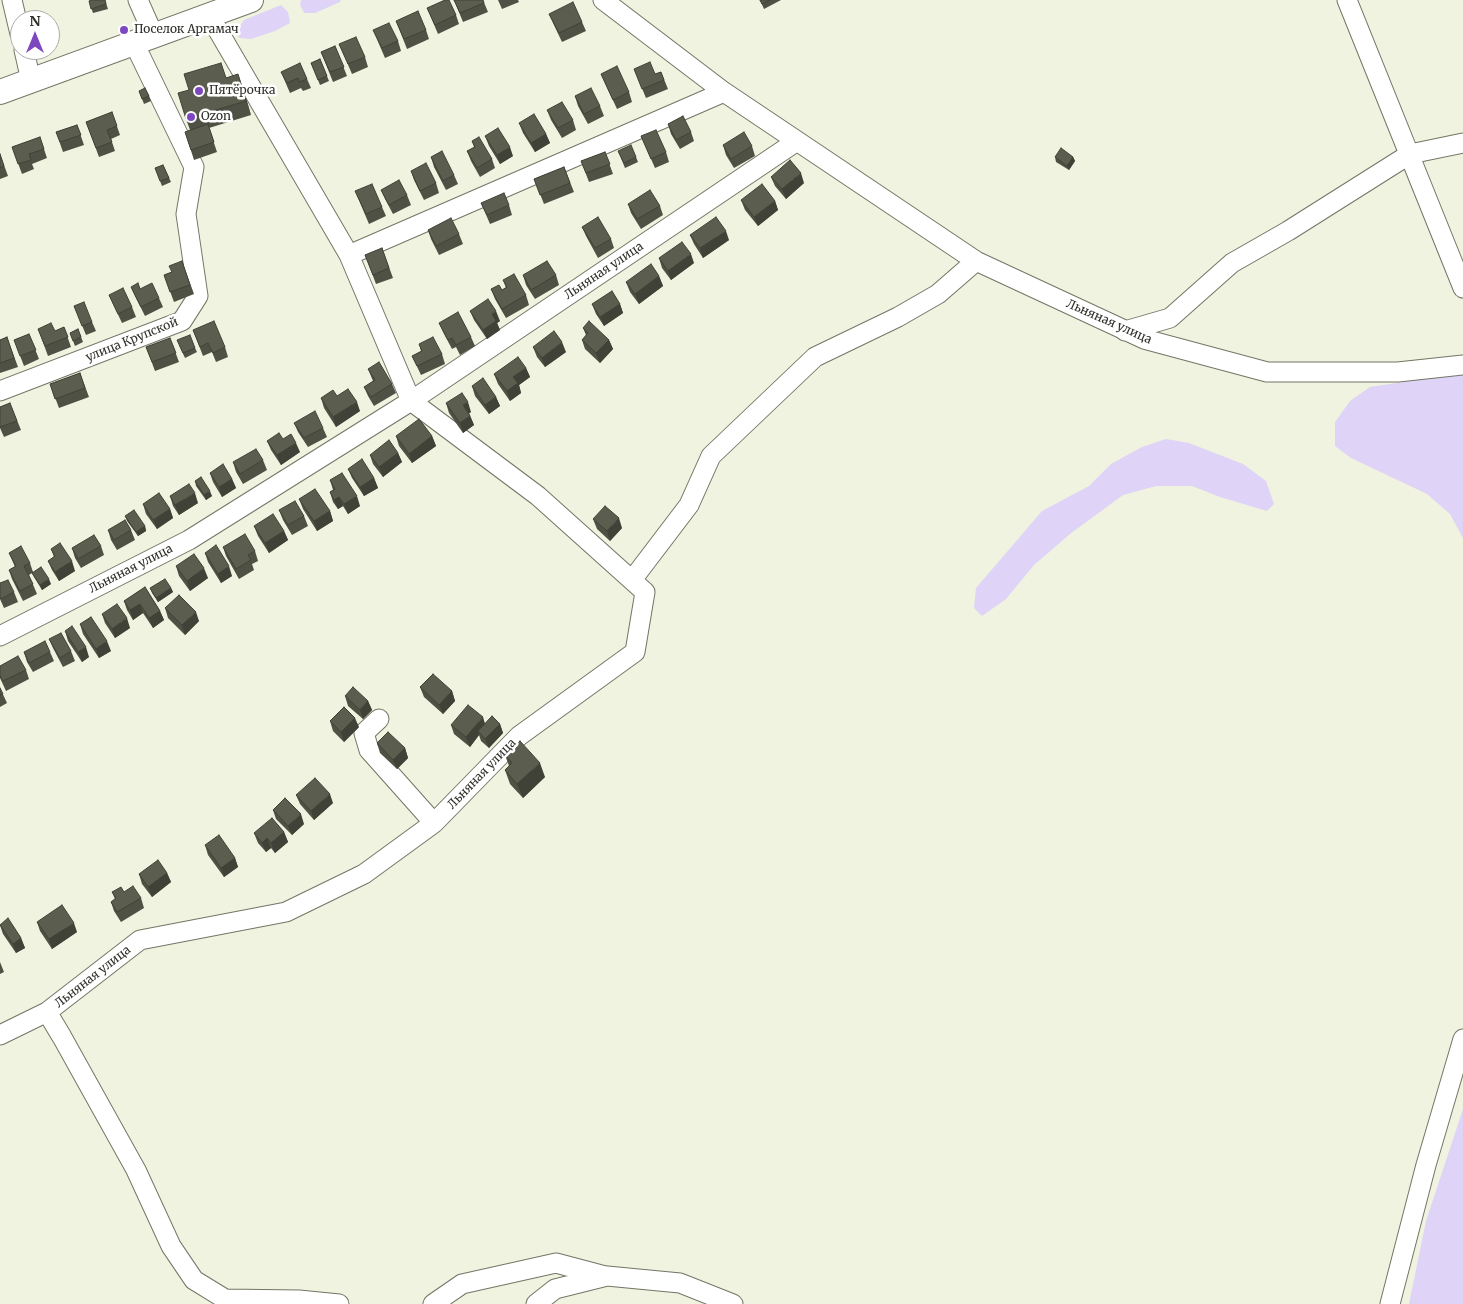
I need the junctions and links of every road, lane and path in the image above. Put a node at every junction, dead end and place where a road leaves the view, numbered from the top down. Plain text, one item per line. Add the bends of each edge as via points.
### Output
1 (138, 0) edge
2 (251, 0) edge
3 (602, 0) edge
4 (1347, 0) edge
5 (209, 15) junction
6 (144, 39) junction
7 (26, 60) edge
8 (31, 81) junction
9 (0, 92) edge
10 (724, 92) junction
11 (797, 141) junction
12 (1463, 143) edge
13 (1410, 154) junction
14 (349, 255) junction
15 (976, 261) junction
16 (1463, 288) edge
17 (1126, 331) junction
18 (1463, 365) edge
19 (0, 391) edge
20 (411, 402) junction
21 (632, 580) junction
22 (0, 636) edge
23 (379, 719) dead end
24 (434, 822) junction
25 (47, 1012) junction
26 (0, 1034) edge
27 (1463, 1039) edge
28 (607, 1276) junction
29 (339, 1304) edge
30 (433, 1304) edge
31 (536, 1304) edge
32 (733, 1304) edge
33 (1390, 1304) edge

1 - 6 street, улица Крупской
2 - 5 main road
3 - 10 street, Льняная улица
4 - 13 street
5 - 6 main road
5 - 14 street
6 - 8 main road
6 - 19 street, улица Крупской via 194,167 186,214 198,296 182,321
7 - 8 street
8 - 9 main road
10 - 11 street, Льняная улица
10 - 14 street
11 - 15 street, Льняная улица
11 - 20 street, Льняная улица
12 - 13 street
13 - 16 street
13 - 17 street via 1232,264 1170,318
14 - 20 street
15 - 17 street, Льняная улица
15 - 21 street via 938,294 815,357 711,456 689,505
17 - 18 street, Льняная улица via 1144,339 1267,372 1398,372
20 - 21 street, Льняная улица via 538,496
20 - 22 street, Льняная улица via 189,540
21 - 24 street, Льняная улица via 645,592 635,652 519,736
23 - 24 street via 364,734 369,750
24 - 25 street, Льняная улица via 364,874 286,912 140,940
25 - 26 street, Льняная улица
25 - 29 street via 136,1170 171,1246 194,1280 225,1299
27 - 33 street
28 - 30 street via 556,1263 462,1284
28 - 31 street via 555,1289
28 - 32 street via 680,1283

